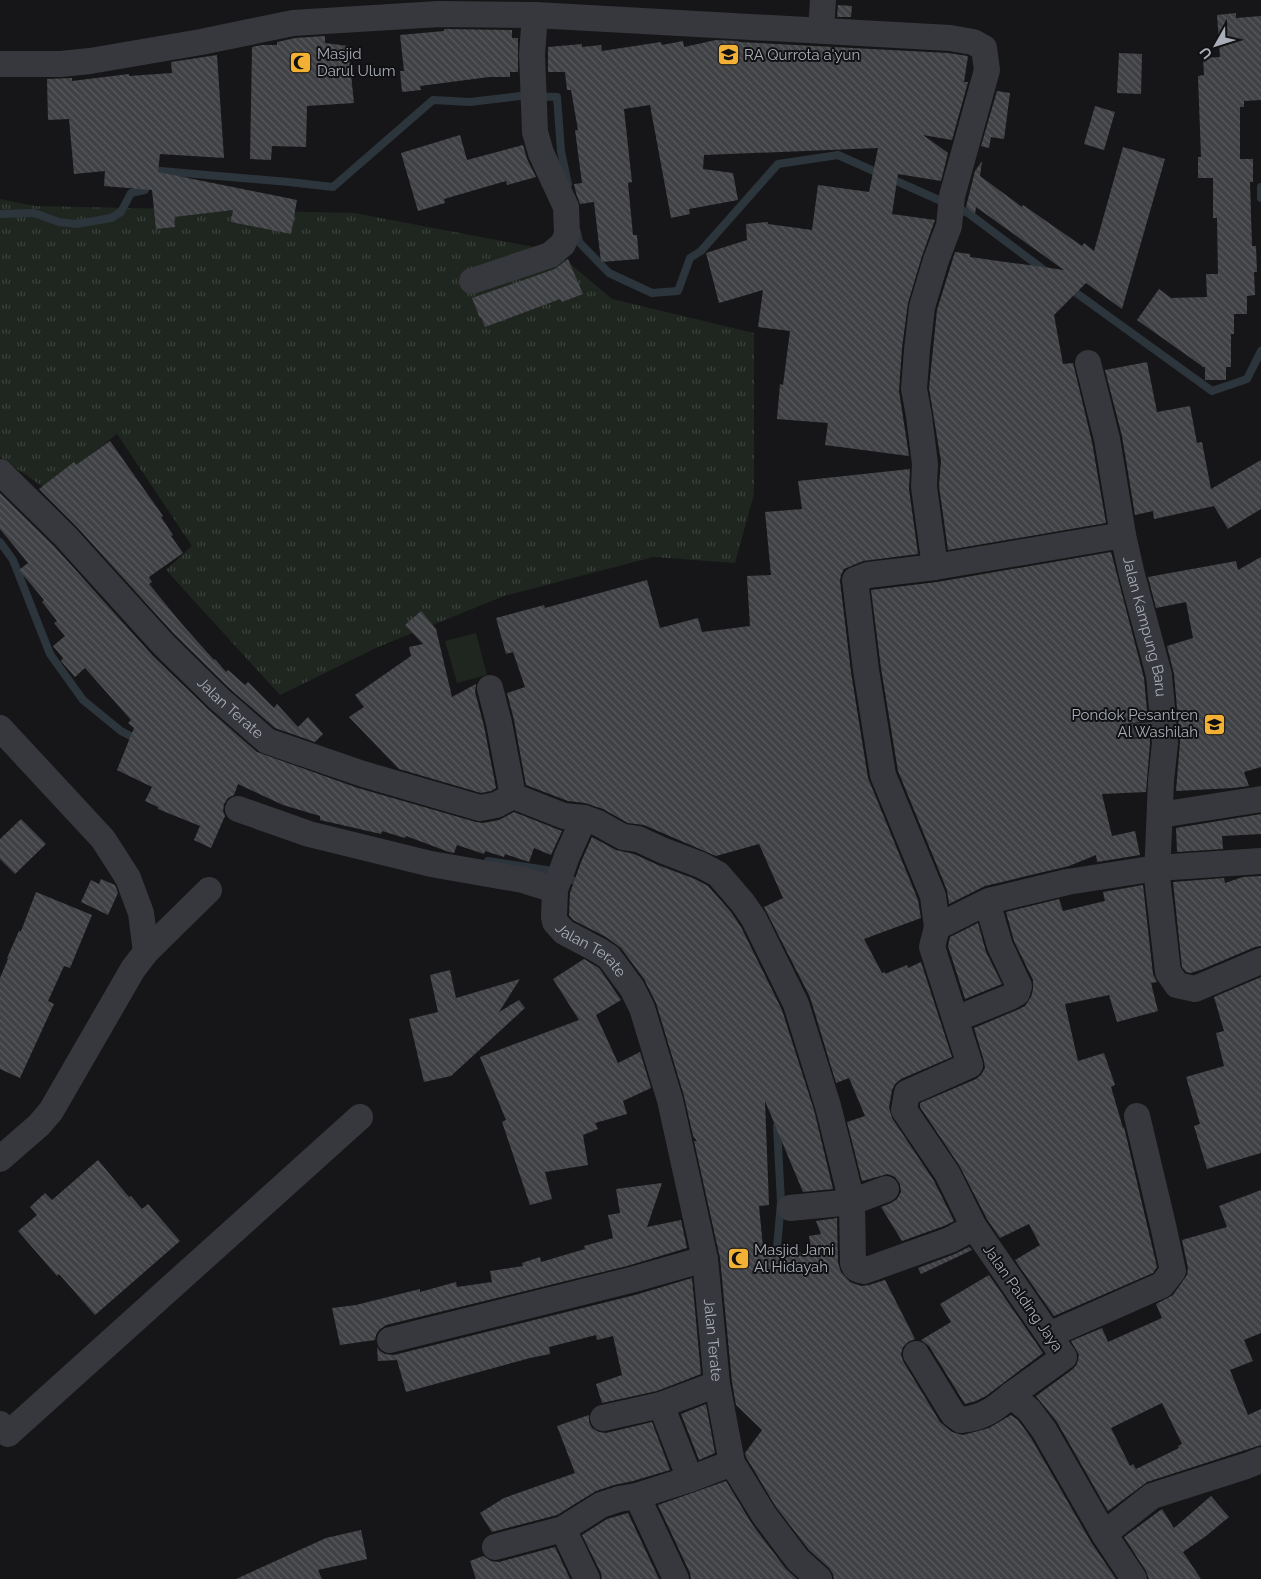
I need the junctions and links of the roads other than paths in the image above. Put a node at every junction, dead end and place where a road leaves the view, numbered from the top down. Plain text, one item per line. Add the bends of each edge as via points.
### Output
1 (823, 0) edge
2 (314, 11) edge
3 (535, 14) junction
4 (821, 30) junction
5 (0, 64) edge
6 (472, 281) dead end
7 (1088, 363) dead end
8 (0, 472) edge
9 (1123, 535) junction
10 (935, 567) junction
11 (490, 688) dead end
12 (1164, 728) junction
13 (1128, 731) dead end
14 (4, 740) edge
15 (513, 796) junction
16 (1261, 799) edge
17 (238, 808) dead end
18 (1160, 816) junction
19 (584, 818) junction
20 (1261, 860) edge
21 (1157, 868) junction
22 (556, 886) junction
23 (209, 890) dead end
24 (990, 912) dead end
25 (937, 927) junction
26 (146, 952) junction
27 (1261, 960) edge
28 (956, 1019) junction
29 (1137, 1116) dead end
30 (360, 1117) dead end
31 (0, 1159) edge
32 (886, 1189) dead end
33 (852, 1202) junction
34 (790, 1208) dead end
35 (974, 1227) junction
36 (705, 1260) junction
37 (1049, 1335) junction
38 (390, 1340) dead end
39 (916, 1354) dead end
40 (718, 1384) junction
41 (1011, 1395) junction
42 (661, 1406) junction
43 (604, 1418) dead end
44 (0, 1424) edge
45 (1261, 1460) edge
46 (732, 1463) junction
47 (690, 1479) junction
48 (637, 1496) junction
49 (564, 1530) junction
50 (1104, 1534) junction
51 (495, 1547) dead end
52 (813, 1578) edge
53 (587, 1579) edge
54 (676, 1579) edge
55 (1134, 1579) edge

1 - 4 street
2 - 3 street
2 - 5 street via 293,23 90,61
3 - 4 street
3 - 6 street via 532,54 534,132 566,207 568,234 550,256
4 - 10 street via 950,38 973,42 984,48 987,70 952,196 949,226 922,307 914,389
7 - 9 street via 1107,439
8 - 15 street, Jalan Terate via 65,536 164,646 267,741 363,774 480,808 496,805
9 - 10 street, Jalan Kampung Baru
9 - 12 street, Jalan Kampung Baru via 1159,675
10 - 25 street, Jalan Kampung Baru via 868,575 855,580 883,775 933,896
11 - 15 street
12 - 13 lane
12 - 18 street, Jalan Kampung Baru
14 - 26 street via 103,839 128,878 141,913
15 - 19 street via 564,816
16 - 18 street
17 - 22 street via 309,834 430,864
18 - 21 street, Jalan Kampung Baru
19 - 22 street, Jalan Terate
19 - 33 street via 623,837 638,839 702,865 718,874 743,903 796,1004 828,1106
20 - 21 street
21 - 25 street via 1067,882 989,901
21 - 27 street, Jalan Kampung Baru via 1168,972 1177,985 1195,989
22 - 36 street, Jalan Terate via 554,917 559,926 609,957 642,1008 670,1100
23 - 26 street
24 - 28 street via 1000,946 1019,986 1017,993
25 - 28 street via 932,947
26 - 31 street via 51,1111
28 - 35 street, Jalan Palding Jaya via 970,1065 907,1093 904,1110 947,1173
29 - 37 street via 1173,1271 1162,1285
30 - 44 street via 8,1434
32 - 33 street
33 - 34 street
33 - 35 street via 852,1264 859,1270 864,1271 950,1240
35 - 37 street, Jalan Palding Jaya
36 - 38 street
36 - 40 street, Jalan Terate
37 - 41 street, Jalan Palding Jaya via 1064,1357
39 - 41 street via 960,1420 973,1419 993,1410
40 - 42 street
40 - 46 street, Jalan Terate
41 - 50 street via 1029,1410 1044,1430
42 - 43 street
42 - 47 street
45 - 50 street via 1152,1496
46 - 47 street
46 - 52 street, Jalan Terate via 764,1515
47 - 48 street
48 - 49 street via 601,1505
48 - 54 street
49 - 51 street
49 - 53 street
50 - 55 street

